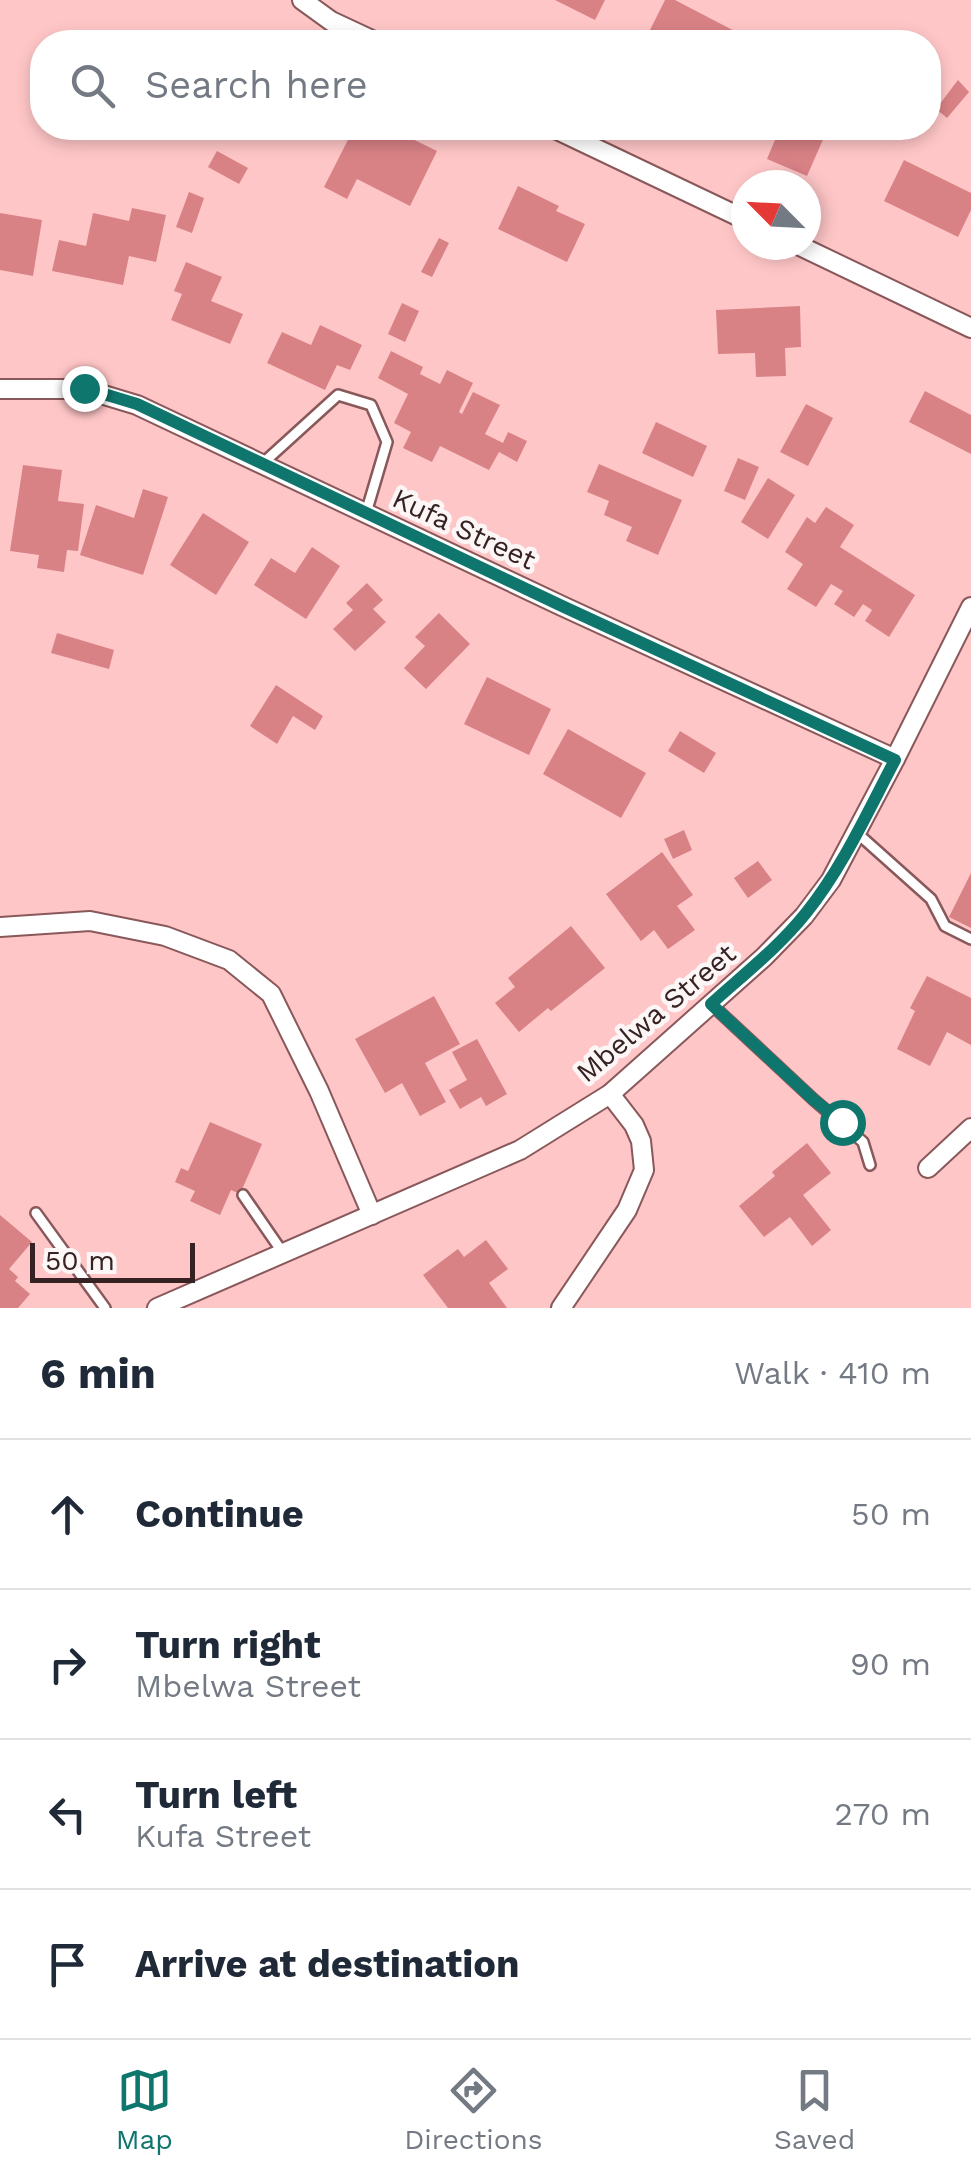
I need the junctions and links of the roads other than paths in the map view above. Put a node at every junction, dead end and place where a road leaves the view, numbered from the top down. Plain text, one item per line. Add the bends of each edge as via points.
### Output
1 (302, 0) edge
2 (351, 30) edge
3 (578, 140) edge
4 (731, 213) edge
5 (821, 256) edge
6 (971, 328) edge
7 (0, 389) edge
8 (262, 464) junction
9 (366, 513) junction
10 (971, 607) edge
11 (895, 760) junction
12 (856, 832) junction
13 (0, 927) edge
14 (971, 938) edge
15 (711, 1004) junction
16 (610, 1094) junction
17 (971, 1128) edge
18 (870, 1165) dead end
19 (928, 1168) dead end
20 (243, 1195) dead end
21 (36, 1213) dead end
22 (372, 1215) junction
23 (283, 1254) junction
24 (105, 1308) edge
25 (157, 1308) edge
26 (560, 1308) edge

1 - 2 street
3 - 4 street
5 - 6 street
7 - 8 street, Kufa Street via 84,388 137,404
8 - 9 street, Kufa Street
8 - 9 lane via 338,395 371,405 387,442
9 - 11 street, Kufa Street
10 - 11 street, Mbelwa Street
11 - 12 street, Mbelwa Street
12 - 14 lane via 932,899 945,926
12 - 15 street, Mbelwa Street via 804,916
13 - 22 street via 90,921 165,936 229,960 271,994 289,1026
15 - 16 street, Mbelwa Street
15 - 18 lane via 863,1142
16 - 22 street, Mbelwa Street via 520,1150
16 - 26 street via 634,1126 644,1170 627,1210
17 - 19 street
20 - 23 lane
21 - 24 lane
22 - 23 street, Mbelwa Street
23 - 25 street, Mbelwa Street

